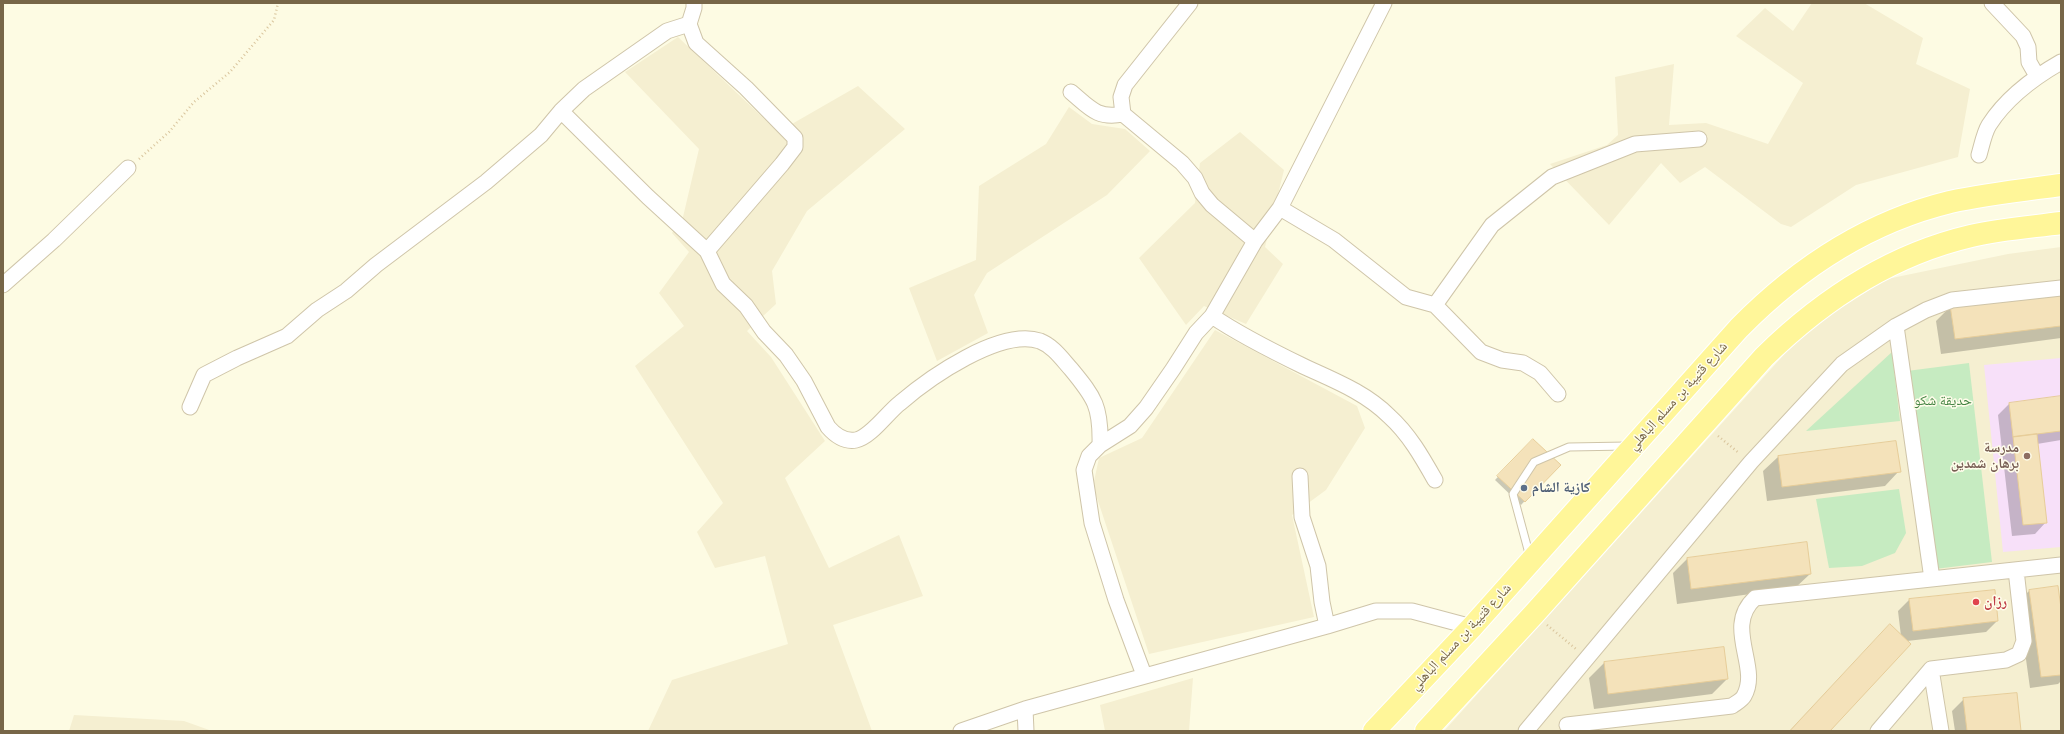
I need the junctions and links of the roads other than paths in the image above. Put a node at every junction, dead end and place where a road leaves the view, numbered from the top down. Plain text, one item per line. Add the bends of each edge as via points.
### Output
1 (694, 3) edge
2 (1190, 3) edge
3 (1384, 3) edge
4 (1992, 3) edge
5 (689, 24) junction
6 (2061, 62) edge
7 (2037, 76) junction
8 (1072, 92) dead end
9 (561, 111) junction
10 (1123, 114) junction
11 (1699, 139) dead end
12 (1979, 155) dead end
13 (128, 168) road end
14 (2061, 185) edge
15 (1280, 208) junction
16 (2061, 223) edge
17 (1255, 241) junction
18 (707, 251) junction
19 (3, 285) edge
20 (2061, 288) edge
21 (1436, 305) junction
22 (1212, 316) junction
23 (1896, 326) junction
24 (1558, 394) dead end
25 (190, 407) dead end
26 (1100, 445) junction
27 (1634, 446) junction
28 (1300, 476) dead end
29 (1435, 480) dead end
30 (1531, 561) junction
31 (2061, 565) edge
32 (2016, 570) junction
33 (1932, 579) junction
34 (1327, 626) junction
35 (1472, 627) junction
36 (1931, 669) junction
37 (1144, 675) junction
38 (1025, 709) junction
39 (1567, 725) dead end
40 (961, 731) edge
41 (1026, 731) edge
42 (1374, 731) edge
43 (1426, 731) edge
44 (1526, 731) edge
45 (1878, 731) edge
46 (1941, 731) edge

1 - 5 street
2 - 10 street via 1125,85 1121,97
3 - 15 street
4 - 7 street via 2023,36 2028,47 2029,62
5 - 9 street via 667,31 584,89
5 - 18 street via 696,43 746,88 794,138 795,147
6 - 7 street
7 - 12 street via 2014,94 1988,126
8 - 10 street via 1100,114 1108,117
9 - 18 street via 648,198
9 - 25 street via 541,135 486,182 376,265 346,291 317,310 287,336 204,375
10 - 17 street via 1182,163 1195,178 1212,206
11 - 21 street via 1635,144 1552,177 1492,225
13 - 19 street
14 - 27 main road, شارع قتيبة بن مسلم الباهلي via 1984,196 1915,213 1863,235 1820,259 1759,308
15 - 17 street
15 - 21 street via 1334,240 1406,297
16 - 43 main road via 1969,236 1931,248 1858,282 1792,329
17 - 22 street
18 - 26 street via 723,284 746,306 768,338 786,356 804,381 828,427 843,439 855,440 864,437 900,403 951,366 1000,343 1023,339 1040,341 1052,348 1090,392 1099,411
20 - 23 street via 1952,300
21 - 24 street via 1481,352 1502,360 1523,363 1540,373
22 - 26 street via 1196,334 1146,408 1130,426
22 - 29 street via 1233,330 1302,366 1335,379 1370,400 1389,415 1405,433
23 - 33 street
23 - 44 street via 1842,364 1751,462
26 - 37 street via 1089,456 1084,470 1086,495 1116,600
27 - 30 main road, شارع قتيبة بن مسلم الباهلي
27 - 30 lane via 1569,447 1534,462 1514,494
28 - 34 street via 1302,517 1318,566
30 - 35 main road, شارع قتيبة بن مسلم الباهلي
31 - 32 street
32 - 33 street
32 - 36 street via 2024,641 2019,654 2006,660
33 - 39 street via 1754,598 1746,606 1741,618 1749,685 1744,698 1732,706
34 - 35 street via 1376,610 1412,611
34 - 37 street
35 - 42 main road, شارع قتيبة بن مسلم الباهلي
36 - 45 street
36 - 46 street
37 - 38 street
38 - 40 street
38 - 41 street

